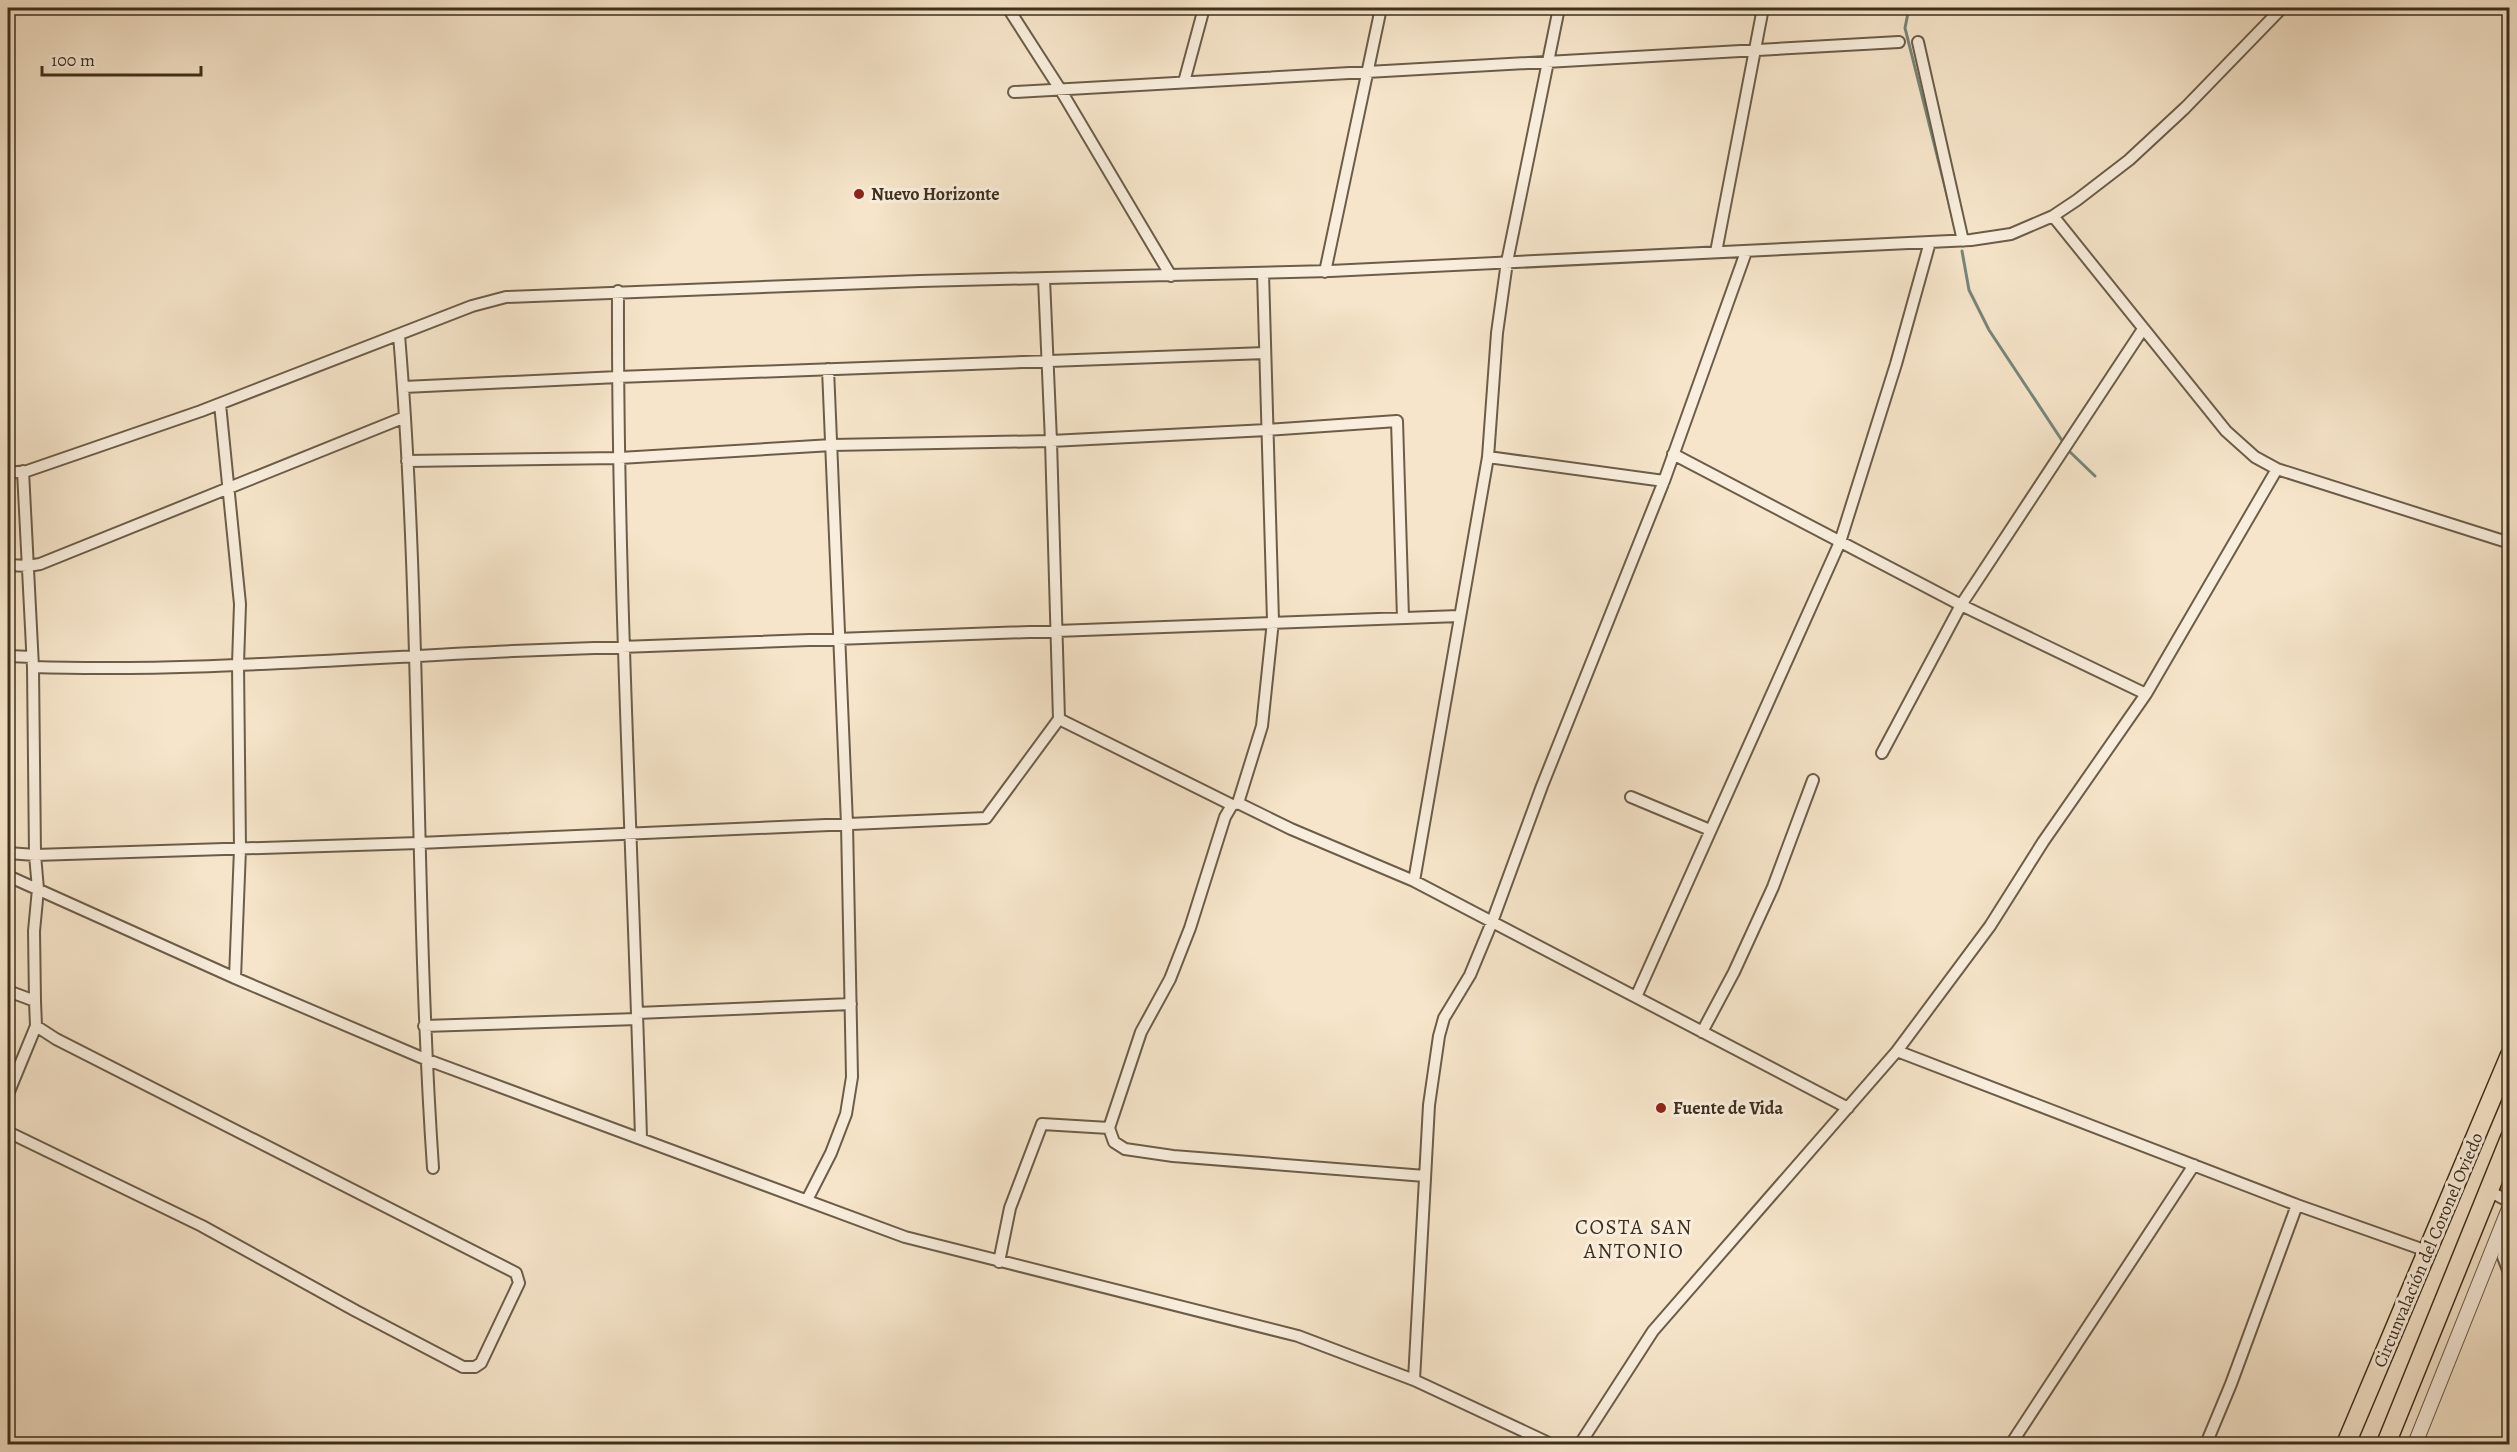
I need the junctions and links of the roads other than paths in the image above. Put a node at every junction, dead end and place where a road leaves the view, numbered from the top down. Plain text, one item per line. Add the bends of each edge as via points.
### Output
1 (1008, 8) edge
2 (1204, 8) edge
3 (1381, 8) edge
4 (1559, 8) edge
5 (1763, 8) edge
6 (2282, 8) edge
7 (1899, 42) dead end
8 (1918, 42) dead end
9 (1755, 49) junction
10 (1548, 61) junction
11 (1366, 72) junction
12 (1184, 82) junction
13 (1060, 89) junction
14 (1014, 92) dead end
15 (2053, 216) junction
16 (1963, 241) junction
17 (1930, 242) junction
18 (1716, 252) junction
19 (1746, 252) junction
20 (1507, 262) junction
21 (1325, 272) junction
22 (1263, 273) junction
23 (1171, 276) junction
24 (1044, 279) junction
25 (618, 291) junction
26 (2143, 329) junction
27 (399, 334) junction
28 (1265, 353) junction
29 (1048, 361) junction
30 (828, 369) junction
31 (618, 377) junction
32 (404, 387) junction
33 (220, 404) junction
34 (405, 417) junction
35 (1268, 430) junction
36 (1051, 441) junction
37 (832, 445) junction
38 (1673, 454) junction
39 (1488, 457) junction
40 (620, 458) junction
41 (407, 461) junction
42 (2277, 469) junction
43 (22, 471) junction
44 (8, 473) edge
45 (1664, 481) junction
46 (228, 489) junction
47 (1840, 542) junction
48 (2510, 543) edge
49 (8, 565) edge
50 (28, 567) junction
51 (1961, 604) junction
52 (1460, 616) junction
53 (1403, 618) junction
54 (1273, 621) junction
55 (1056, 630) junction
56 (840, 639) junction
57 (624, 647) junction
58 (413, 655) junction
59 (8, 656) edge
60 (33, 662) junction
61 (238, 664) junction
62 (2145, 694) junction
63 (1059, 718) junction
64 (1882, 753) dead end
65 (1813, 780) dead end
66 (1631, 797) dead end
67 (1235, 804) junction
68 (847, 824) junction
69 (1710, 830) junction
70 (631, 834) junction
71 (419, 843) junction
72 (240, 849) junction
73 (8, 853) edge
74 (35, 855) junction
75 (8, 876) edge
76 (1414, 881) junction
77 (38, 889) junction
78 (1492, 922) junction
79 (235, 978) junction
80 (8, 991) edge
81 (1636, 998) junction
82 (35, 1001) junction
83 (851, 1004) junction
84 (637, 1016) junction
85 (36, 1026) junction
86 (424, 1026) junction
87 (1702, 1032) junction
88 (1897, 1051) junction
89 (2510, 1055) edge
90 (425, 1059) junction
91 (8, 1094) edge
92 (1848, 1108) junction
93 (1109, 1128) junction
94 (8, 1132) edge
95 (641, 1138) junction
96 (2510, 1138) edge
97 (2194, 1165) junction
98 (433, 1168) dead end
99 (1425, 1176) junction
100 (2489, 1191) junction
101 (807, 1200) junction
102 (2510, 1204) edge
103 (2297, 1205) junction
104 (2510, 1215) edge
105 (2427, 1251) junction
106 (999, 1262) junction
107 (2510, 1275) edge
108 (1414, 1380) junction
109 (1551, 1444) edge
110 (1580, 1444) edge
111 (2010, 1444) edge
112 (2206, 1444) edge
113 (2346, 1444) edge
114 (2386, 1444) edge
115 (2415, 1444) edge

1 - 13 street
2 - 12 street
3 - 11 street
4 - 10 street
5 - 9 street
6 - 15 street via 2185,108 2128,160
7 - 9 street
8 - 16 street
9 - 10 street
9 - 18 street
10 - 11 street
10 - 20 street
11 - 12 street
11 - 21 street
12 - 13 street
13 - 14 street
13 - 23 street
15 - 16 street via 2010,234
15 - 26 street
16 - 17 street
17 - 19 street
17 - 47 street
18 - 19 street
18 - 20 street
19 - 38 street
20 - 21 street
20 - 39 street via 1497,333
21 - 22 street
22 - 23 street
22 - 28 street
23 - 24 street
24 - 25 street
24 - 29 street
25 - 27 street via 506,297
25 - 31 street
26 - 42 street via 2226,431 2255,457
26 - 51 street
27 - 32 street
27 - 33 street
28 - 29 street
28 - 35 street
29 - 30 street
29 - 36 street
30 - 31 street
30 - 37 street
31 - 32 street
31 - 40 street
32 - 34 street
33 - 43 street
33 - 46 street
34 - 41 street
34 - 46 street
35 - 36 street
35 - 53 street via 1397,421
35 - 54 street
36 - 37 street
36 - 55 street
37 - 40 street
37 - 56 street
38 - 45 street
38 - 47 street
39 - 45 street
39 - 52 street
40 - 41 street
40 - 57 street
41 - 58 street
42 - 48 street
42 - 62 street
43 - 44 street
43 - 50 street
45 - 78 street
46 - 50 street
46 - 61 street via 240,604
47 - 51 street
47 - 69 street
49 - 50 street
50 - 60 street
51 - 62 street
51 - 64 street
52 - 53 street
52 - 76 street
53 - 54 street
54 - 55 street
54 - 67 street via 1262,726
55 - 56 street
55 - 63 street
56 - 57 street
56 - 68 street
57 - 58 street
57 - 70 street
58 - 61 street
58 - 71 street
59 - 60 street
60 - 61 street via 171,668
60 - 74 street
61 - 72 street
62 - 88 street via 1990,926
63 - 67 street
63 - 68 street via 986,818
65 - 87 street via 1773,887
66 - 69 street
67 - 76 street
67 - 93 street via 1226,817 1170,979 1141,1032
68 - 70 street
68 - 83 street
69 - 81 street
70 - 71 street
70 - 84 street
71 - 72 street
71 - 86 street
72 - 74 street
72 - 79 street
73 - 74 street
74 - 77 street
75 - 77 street
76 - 78 street
77 - 79 street
77 - 82 street
78 - 81 street
78 - 99 street via 1470,975 1444,1018 1439,1036 1429,1105
79 - 90 street
80 - 82 street
81 - 87 street
82 - 85 street
83 - 84 street
83 - 101 street via 852,1077 846,1114
84 - 86 street
84 - 95 street
85 - 91 street
85 - 94 street via 516,1273 519,1283 481,1363 463,1367 202,1226
86 - 90 street
87 - 92 street
88 - 92 street
88 - 97 street
89 - 105 highway, Circunvalación del Coronel Oviedo
90 - 95 street
90 - 98 street
92 - 110 street via 1653,1331
93 - 99 street via 1114,1142 1125,1149
93 - 106 street via 1042,1124 1010,1208
95 - 101 street
96 - 100 highway, Circunvalación del Coronel Oviedo
97 - 103 street
97 - 111 street
99 - 108 street
100 - 102 street
100 - 114 highway, Circunvalación del Coronel Oviedo
101 - 106 street via 905,1237
102 - 115 street
103 - 105 street
103 - 112 street
104 - 107 street via 2503,1257
105 - 113 highway, Circunvalación del Coronel Oviedo
106 - 108 street via 1298,1336
108 - 109 street

